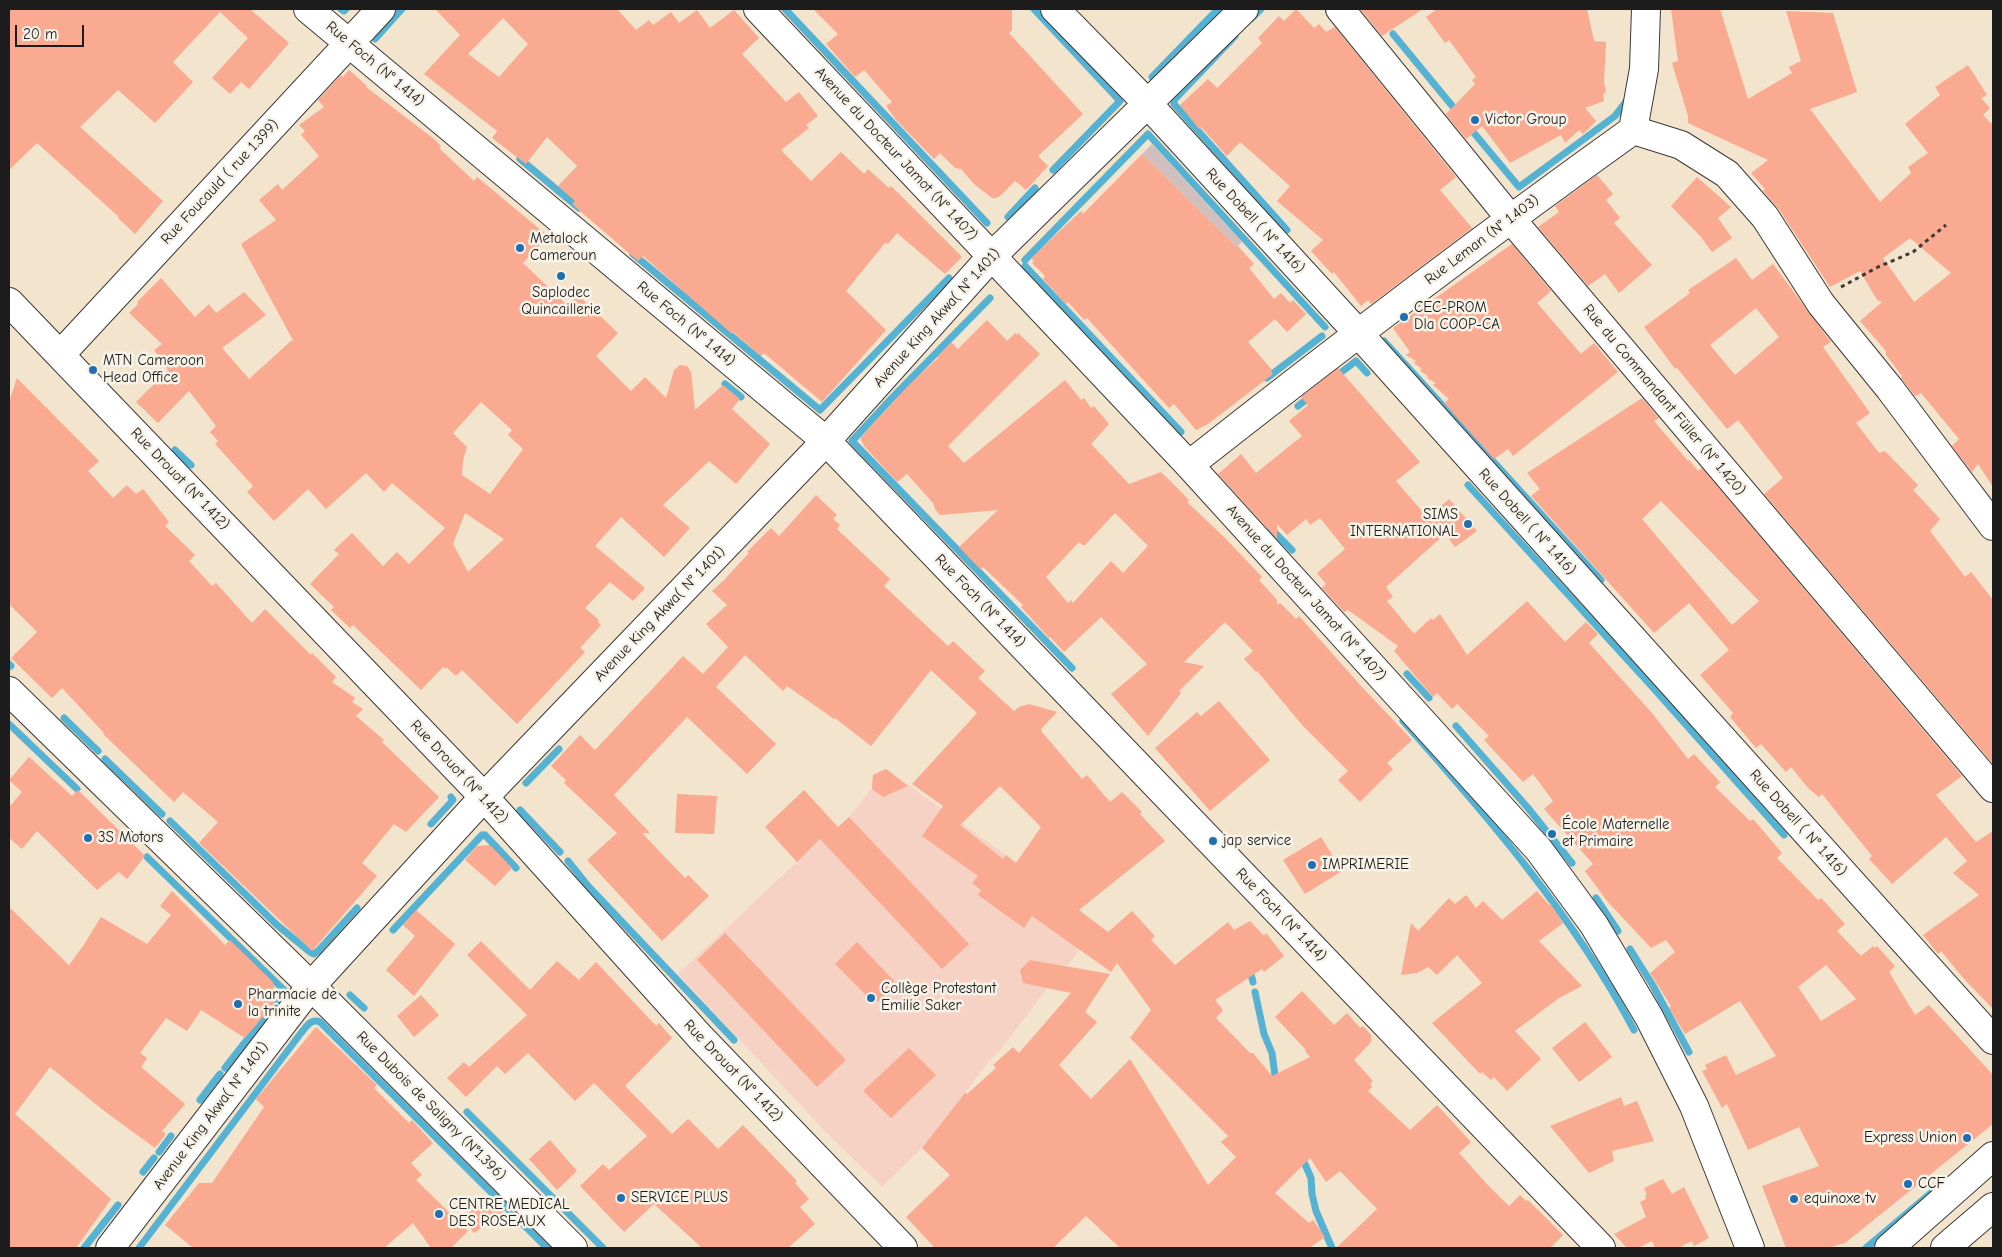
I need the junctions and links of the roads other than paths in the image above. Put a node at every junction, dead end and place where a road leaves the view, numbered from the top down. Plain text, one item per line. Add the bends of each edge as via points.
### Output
1 (308, 9) edge
2 (380, 9) edge
3 (758, 9) edge
4 (1055, 9) edge
5 (1244, 9) edge
6 (1340, 9) edge
7 (1646, 9) edge
8 (349, 43) junction
9 (1147, 103) junction
10 (1633, 130) junction
11 (1510, 218) junction
12 (992, 256) junction
13 (9, 302) edge
14 (1358, 333) junction
15 (60, 355) junction
16 (826, 442) junction
17 (1189, 465) junction
18 (1993, 526) edge
19 (9, 691) edge
20 (1993, 788) edge
21 (484, 797) junction
22 (311, 986) junction
23 (1993, 1040) edge
24 (1993, 1156) edge
25 (1993, 1207) edge
26 (110, 1248) edge
27 (573, 1248) edge
28 (903, 1248) edge
29 (1601, 1248) edge
30 (1750, 1248) edge
31 (1889, 1248) edge
32 (1945, 1248) edge

1 - 8 street, Rue Foch (N° 1.414)
2 - 8 street, Rue Foucauld ( rue 1.399)
3 - 12 street, Avenue du Docteur Jamot (N° 1.407)
4 - 9 street, Rue Dobell ( N° 1.416)
5 - 9 street, Avenue King Akwa( N° 1.401)
6 - 11 street, Rue du Commandant Füller (N° 1.420)
7 - 10 street via 1644,69
8 - 15 street, Rue Foucauld ( rue 1.399)
8 - 16 street, Rue Foch (N° 1.414)
9 - 12 street, Avenue King Akwa( N° 1.401)
9 - 14 street, Rue Dobell ( N° 1.416)
10 - 11 street, Rue Leman (N° 1.403)
10 - 18 street via 1681,146 1727,174 1765,216 1821,304
11 - 14 street, Rue Leman (N° 1.403)
11 - 20 street, Rue du Commandant Füller (N° 1.420)
12 - 16 street, Avenue King Akwa( N° 1.401)
12 - 17 street, Avenue du Docteur Jamot (N° 1.407)
13 - 15 street, Rue Drouot (N° 1.412)
14 - 17 street, Rue Leman (N° 1.403)
14 - 23 street, Rue Dobell ( N° 1.416)
15 - 21 street, Rue Drouot (N° 1.412)
16 - 21 street, Avenue King Akwa( N° 1.401)
16 - 29 street, Rue Foch (N° 1.414)
17 - 30 street, Avenue du Docteur Jamot (N° 1.407) via 1539,850 1594,925 1649,1017 1694,1106
19 - 22 street, Rue Dubois de Saligny (N°1.396)
21 - 22 street, Avenue King Akwa( N° 1.401)
21 - 28 street, Rue Drouot (N° 1.412) via 700,1037
22 - 26 street, Avenue King Akwa( N° 1.401)
22 - 27 street, Rue Dubois de Saligny (N°1.396)
24 - 31 street
25 - 32 street

